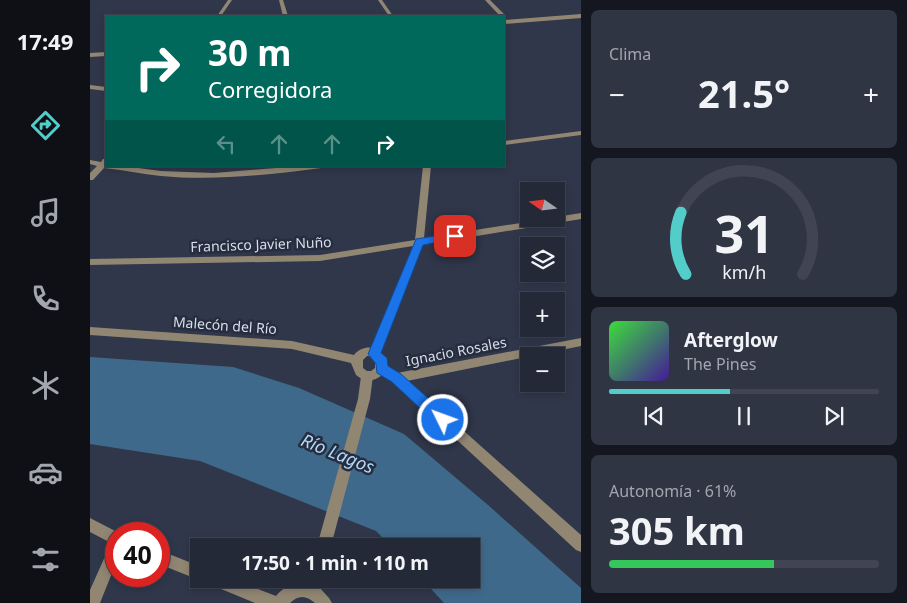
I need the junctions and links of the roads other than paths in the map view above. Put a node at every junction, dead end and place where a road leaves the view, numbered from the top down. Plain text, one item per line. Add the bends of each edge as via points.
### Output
1 (230, 0) edge
2 (281, 0) edge
3 (380, 0) edge
4 (487, 0) edge
5 (220, 15) edge
6 (285, 15) edge
7 (390, 15) edge
8 (501, 15) edge
9 (581, 16) edge
10 (505, 19) edge
11 (105, 54) edge
12 (90, 55) edge
13 (90, 87) edge
14 (105, 89) edge
15 (580, 135) edge
16 (505, 142) edge
17 (90, 162) edge
18 (105, 165) edge
19 (105, 166) edge
20 (114, 167) edge
21 (314, 167) edge
22 (427, 167) edge
23 (90, 178) edge
24 (581, 216) edge
25 (419, 242) junction
26 (90, 262) edge
27 (90, 331) edge
28 (581, 342) edge
29 (374, 354) junction
30 (357, 360) junction
31 (382, 369) junction
32 (367, 376) junction
33 (397, 378) junction
34 (90, 525) edge
35 (105, 532) edge
36 (326, 538) edge
37 (581, 545) edge
38 (170, 561) edge
39 (190, 569) edge
40 (105, 573) edge
41 (236, 588) edge
42 (300, 588) edge
43 (315, 588) edge
44 (92, 603) edge
45 (274, 603) edge
46 (280, 603) edge
47 (324, 603) edge

1 - 5 street
2 - 6 street
3 - 7 street
4 - 8 street
9 - 10 street
11 - 12 street
13 - 14 street
15 - 16 street
17 - 18 street
19 - 23 street
20 - 21 street via 134,172 207,176
22 - 25 street
24 - 25 street, Francisco Javier Nuño
25 - 26 street, Francisco Javier Nuño via 320,258
25 - 29 street
27 - 30 street, Malecón del Río via 292,344
28 - 33 street, Ignacio Rosales
29 - 30 street via 362,354
29 - 31 street via 382,362
30 - 32 street via 357,369
31 - 32 street via 376,375
31 - 33 street
32 - 36 street via 364,399
33 - 37 street
34 - 35 street
38 - 39 street
40 - 44 street
41 - 45 street
42 - 46 street via 290,592
43 - 47 street

